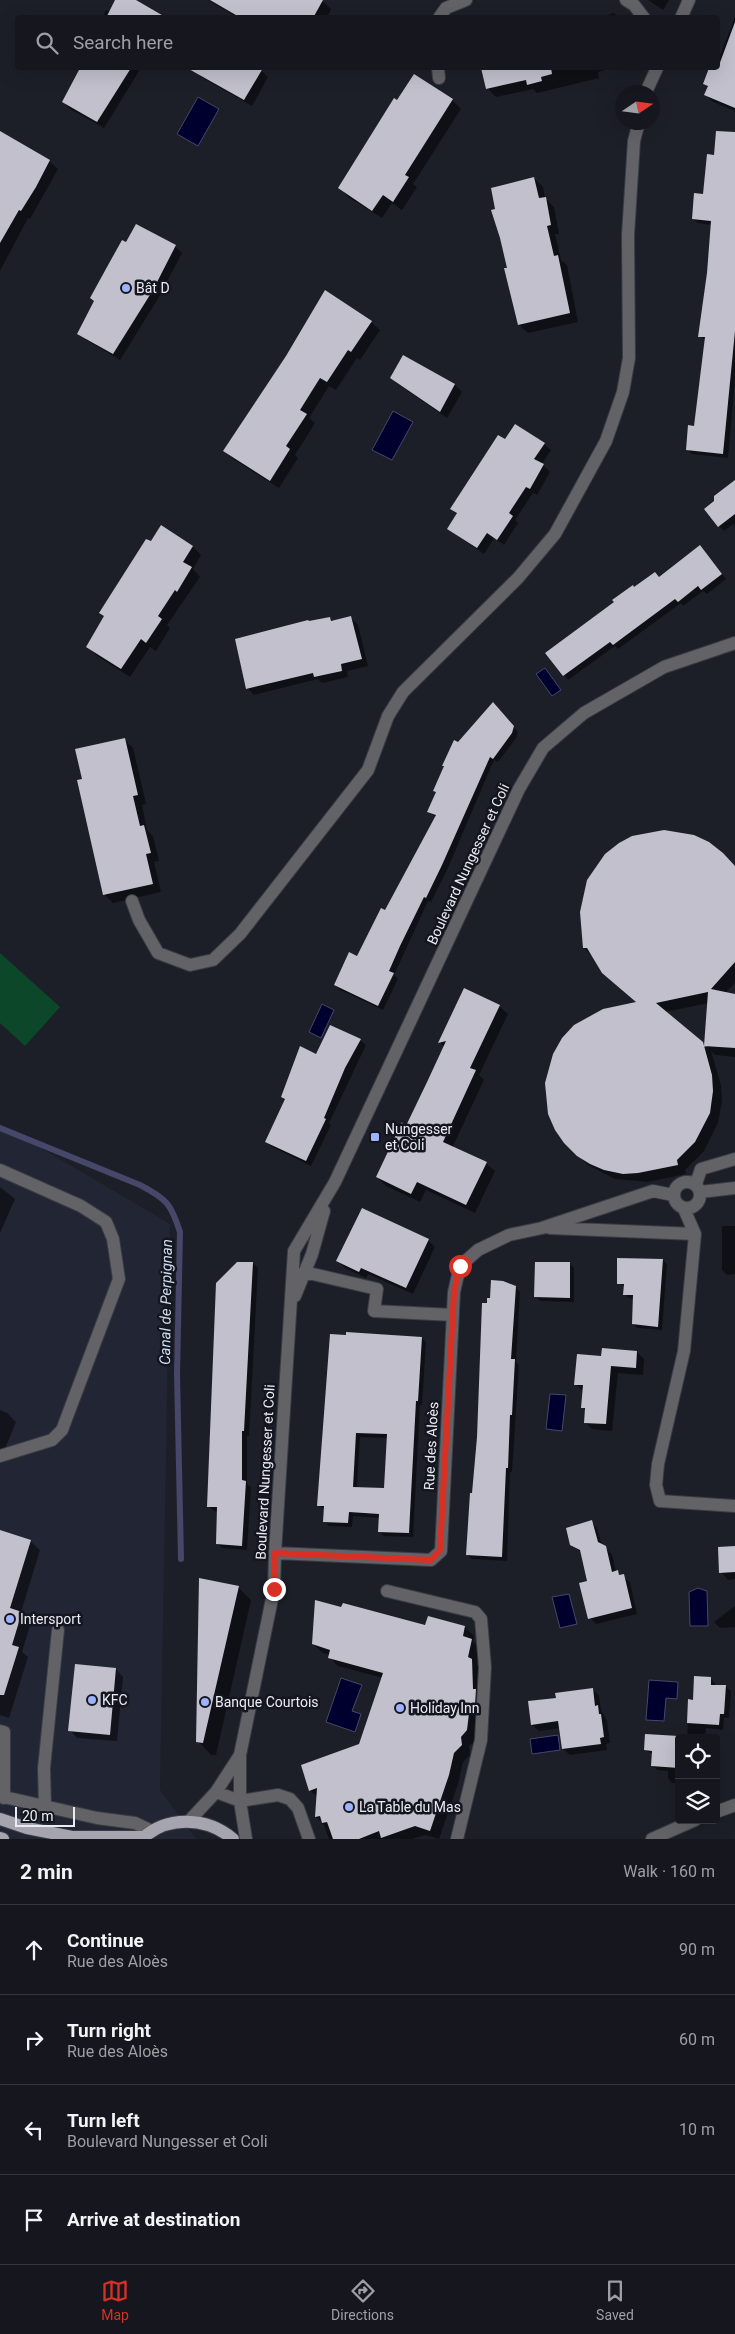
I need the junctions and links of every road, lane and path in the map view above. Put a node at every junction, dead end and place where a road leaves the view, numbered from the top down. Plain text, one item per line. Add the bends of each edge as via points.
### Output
1 (466, 0) edge
2 (626, 0) edge
3 (689, 0) edge
4 (441, 15) edge
5 (642, 15) edge
6 (682, 15) edge
7 (656, 70) edge
8 (649, 85) edge
9 (637, 130) edge
10 (735, 643) edge
11 (132, 901) dead end
12 (735, 1159) edge
13 (0, 1170) edge
14 (698, 1188) junction
15 (735, 1188) edge
16 (329, 1195) junction
17 (673, 1195) junction
18 (684, 1209) junction
19 (542, 1228) junction
20 (695, 1234) junction
21 (304, 1272) junction
22 (290, 1308) junction
23 (454, 1315) junction
24 (0, 1456) edge
25 (735, 1506) edge
26 (275, 1553) junction
27 (387, 1591) dead end
28 (58, 1630) dead end
29 (0, 1731) edge
30 (240, 1755) junction
31 (216, 1792) junction
32 (2, 1797) edge
33 (240, 1801) junction
34 (735, 1805) edge
35 (45, 1806) junction
36 (720, 1811) edge
37 (0, 1820) edge
38 (189, 1821) junction
39 (686, 1824) edge
40 (146, 1836) edge
41 (233, 1839) edge
42 (246, 1839) edge
43 (309, 1839) edge
44 (457, 1839) edge
45 (652, 1839) edge

1 - 4 street via 446,8
2 - 5 street
3 - 6 street
7 - 8 street
9 - 11 street via 628,235 629,358 623,392 606,441 555,534 518,578 403,692 388,716 368,770 240,934 213,960 190,965 158,953
10 - 16 street, Boulevard Nungesser et Coli via 664,667 584,714 543,748 519,789
12 - 14 street via 701,1169
13 - 24 street via 81,1206 106,1222 113,1239 119,1279 62,1430 52,1440
14 - 15 street
14 - 17 street via 686,1181 677,1185
14 - 18 street via 700,1201 693,1208
16 - 21 street, Boulevard Nungesser et Coli
16 - 22 street, Boulevard Nungesser et Coli via 294,1251
17 - 18 street via 676,1204
17 - 19 street, Rue des Aloès via 653,1191
18 - 20 street
19 - 20 street, Rue des Aloès
19 - 23 street, Rue des Aloès via 508,1235 478,1250 460,1266 454,1292
20 - 25 street via 684,1351 658,1464 656,1486 660,1501
21 - 22 street, Boulevard Nungesser et Coli
21 - 23 street via 377,1289 374,1311
22 - 26 street, Boulevard Nungesser et Coli
23 - 26 street, Rue des Aloès via 440,1550 431,1560
26 - 30 street, Boulevard Nungesser et Coli via 274,1589
27 - 44 street via 475,1612 481,1619 485,1667 481,1740
28 - 35 street via 44,1768
29 - 32 street via 4,1732
30 - 31 street, Boulevard Nungesser et Coli
30 - 33 street, Boulevard Nungesser et Coli
31 - 33 street
31 - 38 street, Boulevard Nungesser et Coli
32 - 35 street
33 - 42 street, Boulevard Nungesser et Coli
33 - 43 street via 278,1795 290,1799 298,1808
34 - 36 street
35 - 40 street via 135,1823
37 - 40 main road via 72,1837
38 - 40 main road via 165,1825
38 - 41 main road via 208,1824
39 - 45 street

